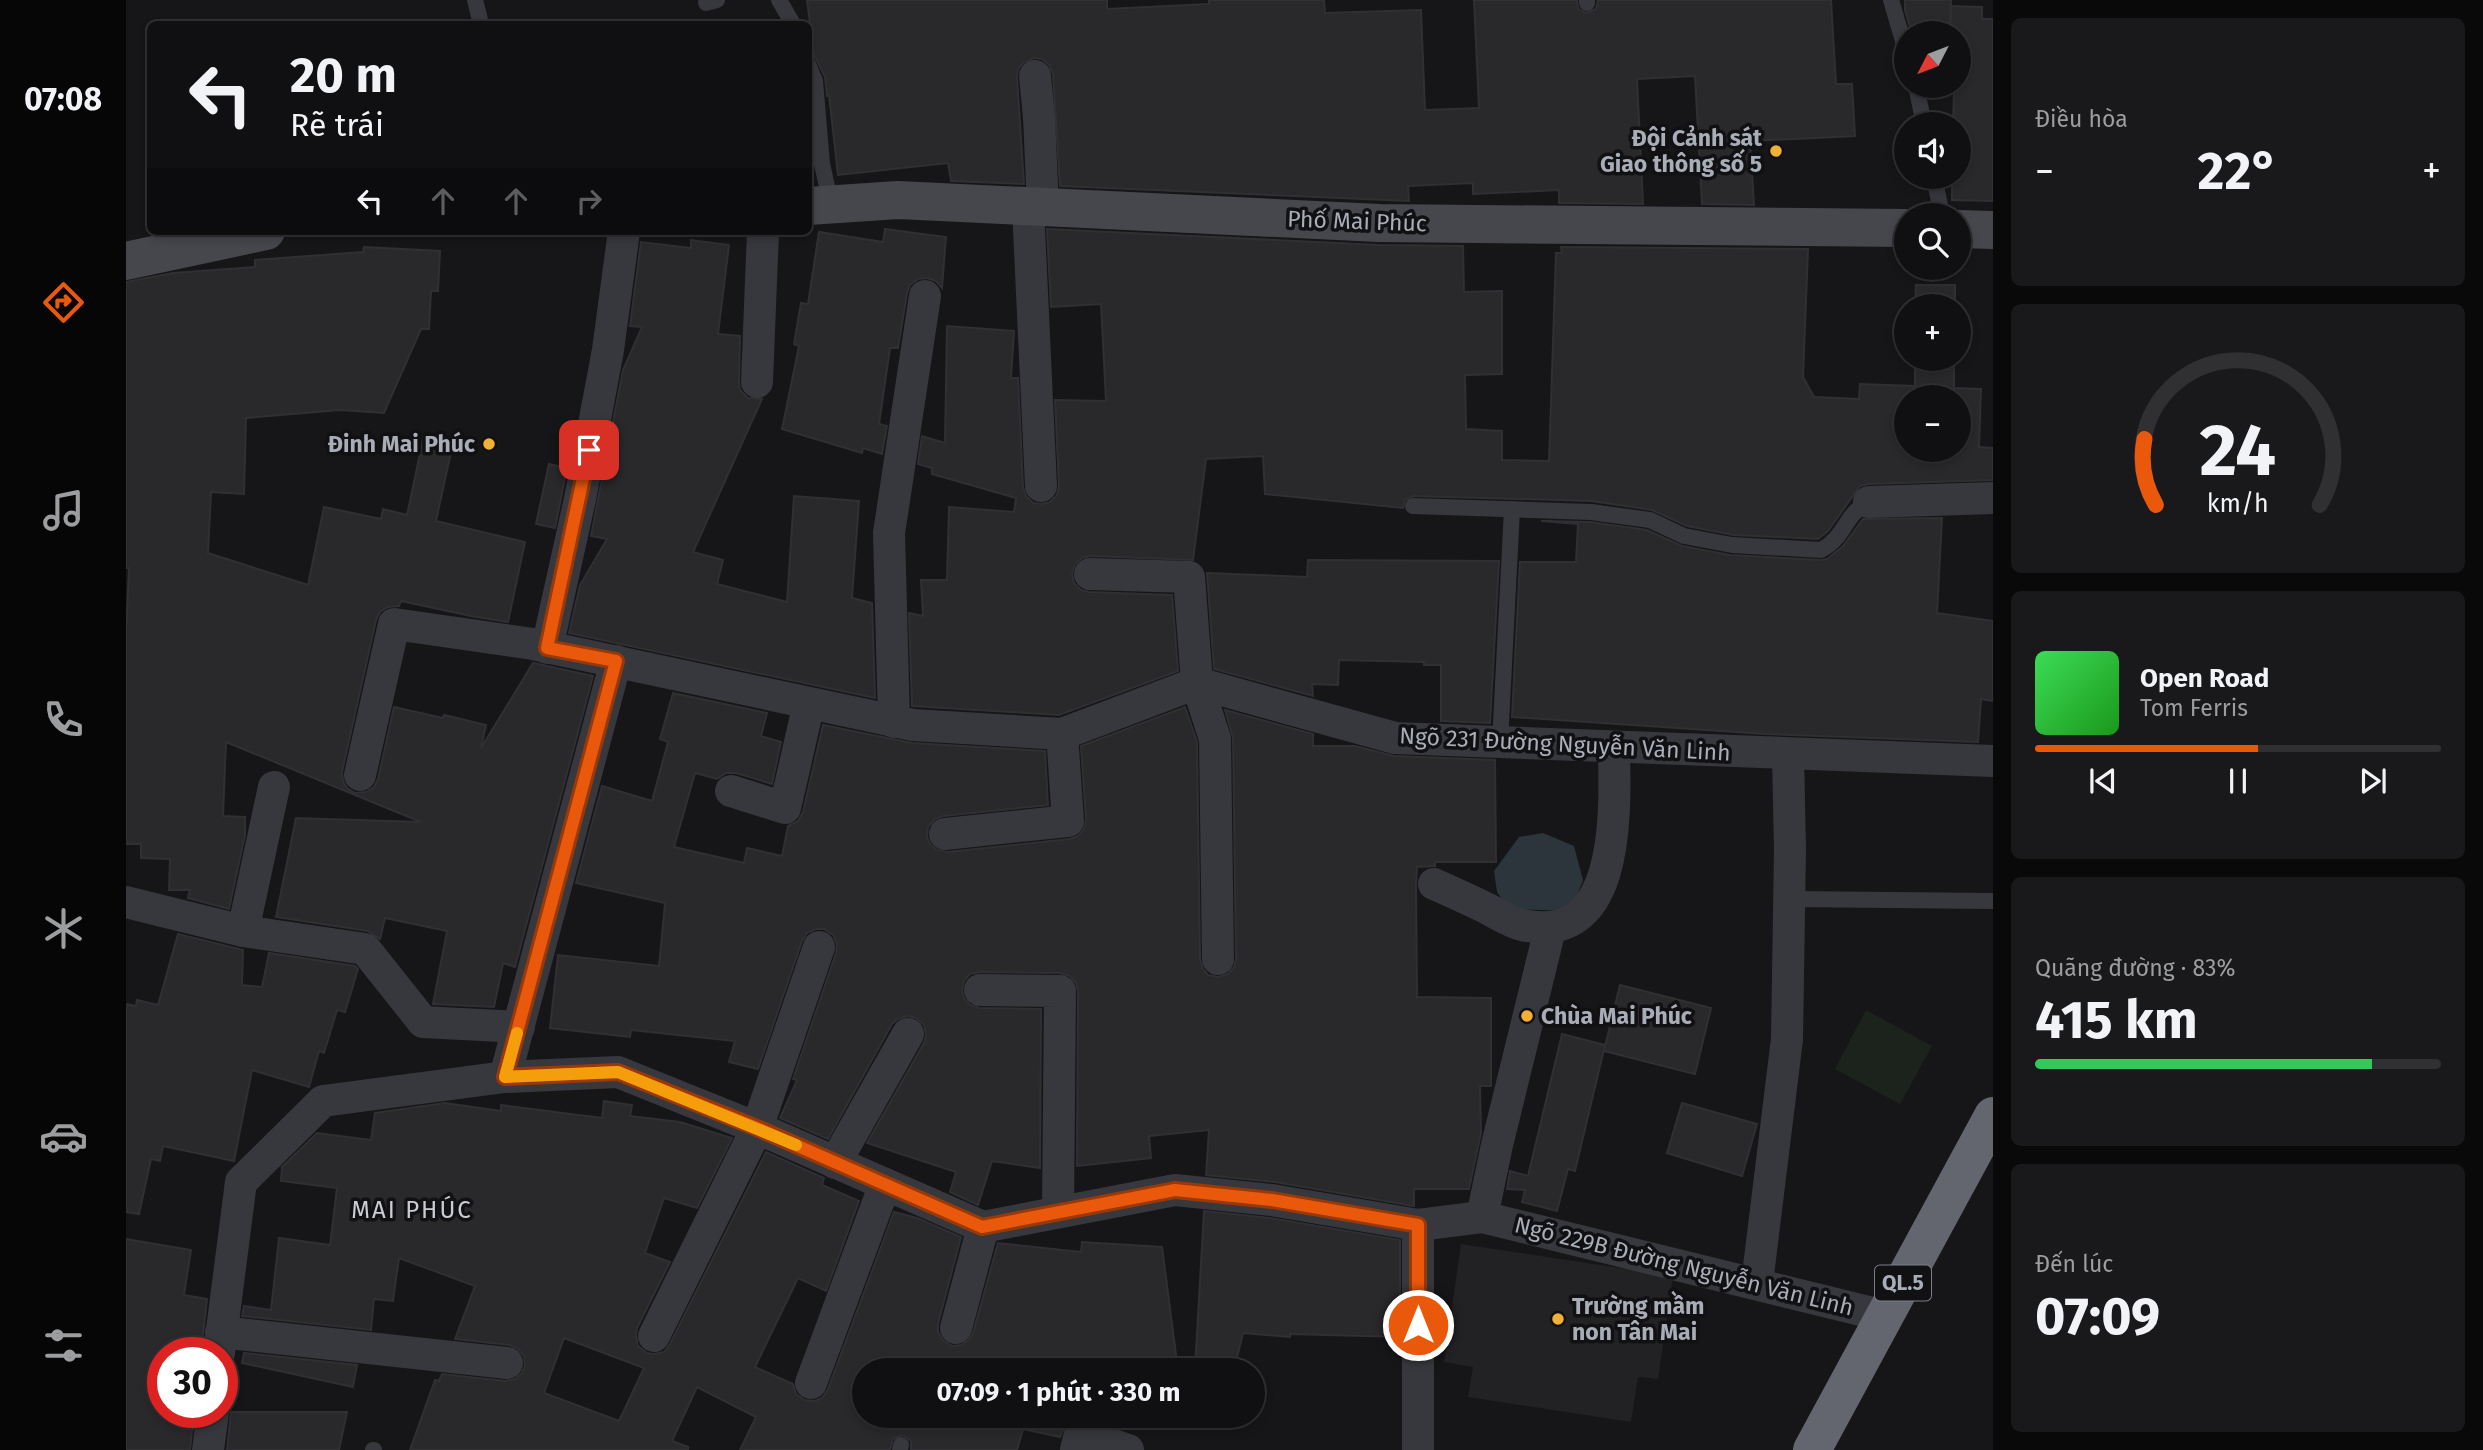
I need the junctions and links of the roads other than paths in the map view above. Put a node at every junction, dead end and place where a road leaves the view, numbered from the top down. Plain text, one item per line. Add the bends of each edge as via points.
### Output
1 (475, 0) edge
2 (779, 0) edge
3 (1891, 0) edge
4 (480, 21) edge
5 (791, 21) edge
6 (1897, 21) edge
7 (812, 74) edge
8 (1035, 76) dead end
9 (820, 205) edge
10 (1035, 207) junction
11 (1894, 228) edge
12 (1971, 229) edge
13 (1993, 230) edge
14 (247, 235) edge
15 (623, 235) edge
16 (763, 235) edge
17 (126, 261) edge
18 (925, 296) dead end
19 (757, 382) dead end
20 (1041, 486) dead end
21 (1993, 498) edge
22 (1869, 502) joint
23 (1413, 506) dead end
24 (1512, 509) junction
25 (1090, 574) dead end
26 (540, 646) junction
27 (616, 661) junction
28 (1197, 683) junction
29 (809, 704) junction
30 (894, 722) junction
31 (1062, 734) junction
32 (1500, 743) junction
33 (1614, 747) junction
34 (1788, 754) junction
35 (1993, 761) edge
36 (360, 775) dead end
37 (274, 787) dead end
38 (731, 792) dead end
39 (945, 834) dead end
40 (1434, 884) dead end
41 (1790, 899) junction
42 (1993, 901) edge
43 (126, 902) edge
44 (1550, 929) junction
45 (243, 931) junction
46 (819, 947) dead end
47 (1218, 959) dead end
48 (980, 990) dead end
49 (519, 1027) junction
50 (908, 1034) dead end
51 (505, 1077) junction
52 (1993, 1116) edge
53 (757, 1128) junction
54 (835, 1163) junction
55 (885, 1184) junction
56 (1058, 1212) junction
57 (1482, 1217) junction
58 (1418, 1225) junction
59 (982, 1227) junction
60 (1757, 1283) junction
61 (1885, 1316) junction
62 (956, 1328) dead end
63 (654, 1336) dead end
64 (221, 1337) edge
65 (238, 1343) edge
66 (506, 1363) dead end
67 (811, 1383) dead end
68 (211, 1428) edge
69 (208, 1450) edge
70 (1076, 1450) edge
71 (1128, 1450) edge
72 (1418, 1450) edge
73 (1812, 1450) edge

1 - 4 lane
2 - 5 lane
3 - 6 lane
7 - 9 lane via 822,164
8 - 10 street via 1039,117
9 - 10 street, Phố Mai Phúc via 898,200
10 - 11 street, Phố Mai Phúc via 1379,223
10 - 20 street
12 - 13 street
14 - 17 street
15 - 26 street via 580,499
16 - 19 street
18 - 30 street via 889,533
21 - 22 street
22 - 24 lane via 1848,517 1841,534 1821,550 1732,545 1684,536 1650,520 1591,512
23 - 24 lane
24 - 32 lane
25 - 28 street via 1189,577
26 - 27 street
26 - 36 street via 394,624
27 - 29 street
27 - 49 street
28 - 31 street
28 - 32 street, Ngõ 231 Đường Nguyễn Văn Linh via 1395,738
28 - 47 street via 1215,739
29 - 30 street
29 - 38 street via 785,808
30 - 31 street
31 - 39 street via 1068,821
32 - 33 street, Ngõ 231 Đường Nguyễn Văn Linh
33 - 34 street, Ngõ 231 Đường Nguyễn Văn Linh
33 - 44 street via 1615,805 1609,856 1597,895 1573,920
34 - 35 street, Ngõ 231 Đường Nguyễn Văn Linh
34 - 41 street
37 - 45 street
40 - 44 street via 1519,925
41 - 42 lane
41 - 60 street via 1787,1040
43 - 45 street
44 - 57 street
45 - 49 street via 365,949 423,1022
46 - 53 street
48 - 56 street via 1059,991
49 - 51 street
50 - 54 street
51 - 53 street via 618,1072
51 - 64 street via 323,1101 241,1182
52 - 61 highway, QL.5
53 - 54 street
53 - 63 street
54 - 55 street
55 - 59 street
55 - 67 street
56 - 58 street via 1175,1190 1272,1200
56 - 59 street
57 - 58 street
57 - 60 street, Ngõ 229B Đường Nguyễn Văn Linh
58 - 72 street
59 - 62 street
60 - 61 street, Ngõ 229B Đường Nguyễn Văn Linh
61 - 73 highway, QL.5
65 - 66 street
68 - 69 street
70 - 71 street via 1080,1434

